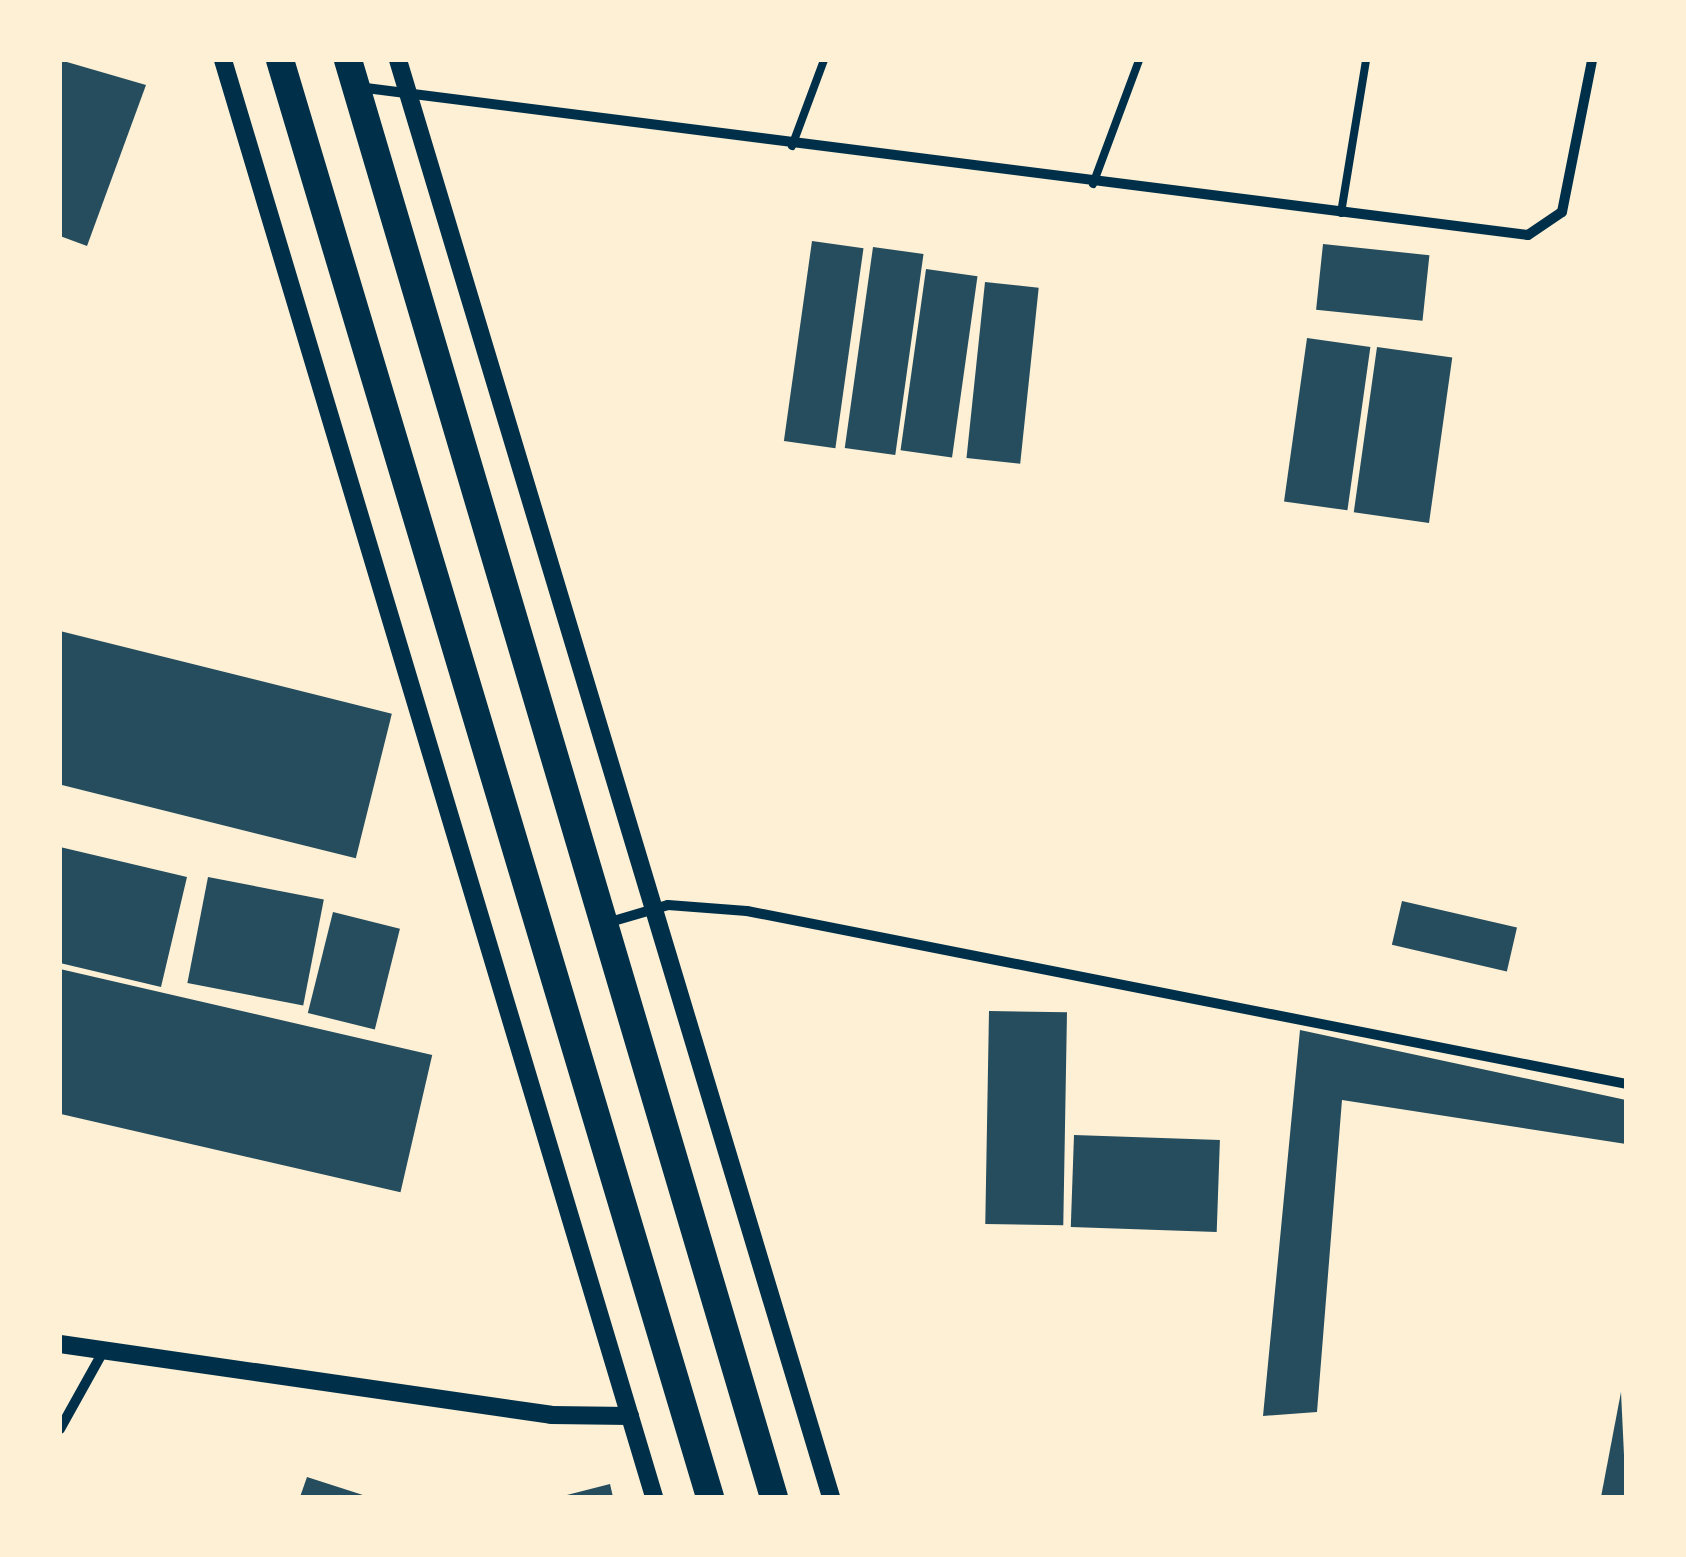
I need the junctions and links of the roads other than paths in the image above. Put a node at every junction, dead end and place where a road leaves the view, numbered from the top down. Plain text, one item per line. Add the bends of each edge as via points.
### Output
1 (223, 60) edge
2 (280, 60) edge
3 (348, 60) edge
4 (398, 60) edge
5 (824, 60) edge
6 (1139, 60) edge
7 (1366, 60) edge
8 (1592, 60) edge
9 (357, 87) junction
10 (408, 91) junction
11 (792, 146) junction
12 (1093, 184) junction
13 (1341, 213) junction
14 (654, 907) junction
15 (610, 922) junction
16 (1626, 1084) edge
17 (60, 1344) edge
18 (104, 1350) junction
19 (630, 1416) junction
20 (60, 1429) edge
21 (654, 1497) edge
22 (710, 1497) edge
23 (774, 1497) edge
24 (831, 1497) edge

1 - 19 street
2 - 22 highway
3 - 9 highway
4 - 10 street
5 - 11 lane
6 - 12 lane
7 - 13 lane
8 - 13 street via 1562,212 1544,230
9 - 10 street
9 - 15 highway
10 - 11 street
10 - 14 street
11 - 12 street
12 - 13 street
14 - 15 street
14 - 16 street via 712,906 922,942
14 - 24 street
15 - 23 highway
17 - 18 street
18 - 19 street via 551,1415
18 - 20 street
19 - 21 street

